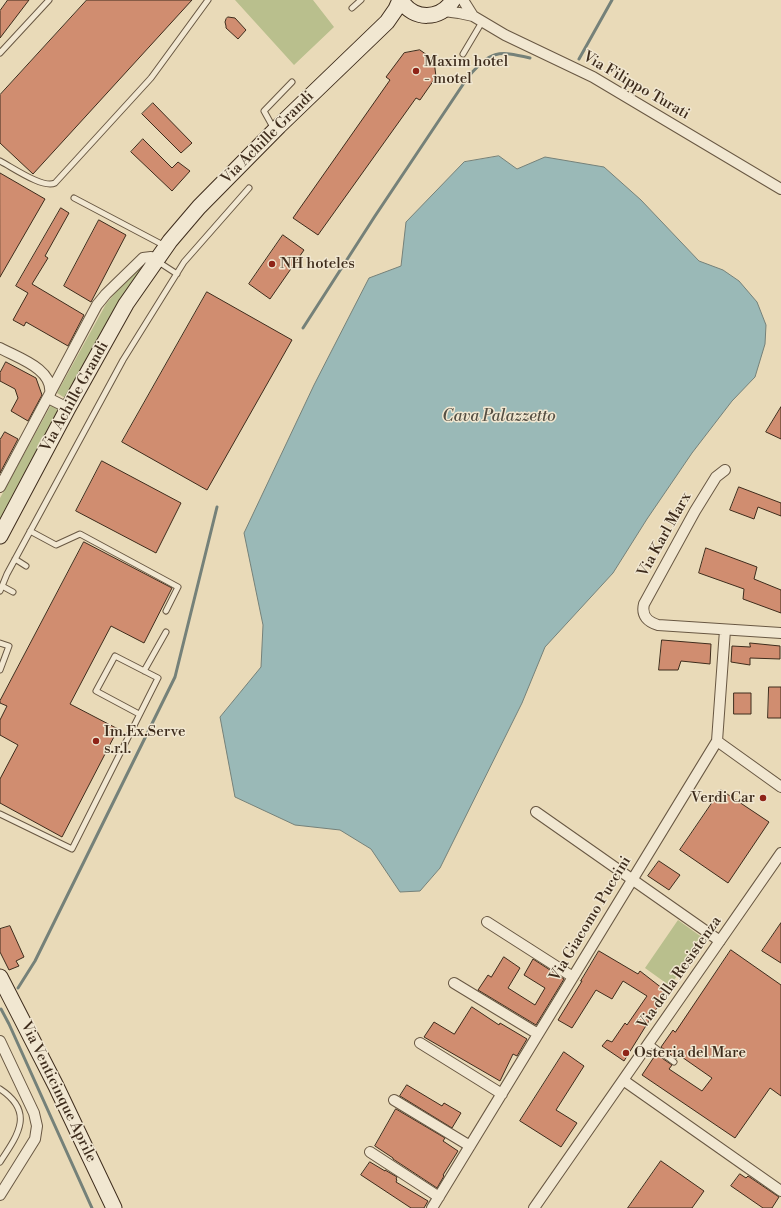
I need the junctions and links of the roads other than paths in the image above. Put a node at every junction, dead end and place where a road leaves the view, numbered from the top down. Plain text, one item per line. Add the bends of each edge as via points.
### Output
1 (48, 0) edge
2 (208, 0) edge
3 (361, 0) edge
4 (400, 0) edge
5 (463, 0) edge
6 (448, 5) edge
7 (352, 8) dead end
8 (412, 11) junction
9 (473, 16) junction
10 (387, 22) junction
11 (482, 22) junction
12 (0, 53) edge
13 (463, 54) dead end
14 (292, 82) dead end
15 (275, 130) junction
16 (0, 161) edge
17 (249, 188) dead end
18 (781, 189) edge
19 (74, 198) dead end
20 (166, 247) junction
21 (156, 261) junction
22 (177, 274) junction
23 (0, 348) edge
24 (65, 366) junction
25 (38, 368) junction
26 (49, 396) junction
27 (68, 408) junction
28 (725, 470) dead end
29 (0, 487) edge
30 (30, 531) junction
31 (0, 536) edge
32 (15, 559) junction
33 (26, 566) dead end
34 (2, 586) junction
35 (0, 592) edge
36 (13, 592) dead end
37 (166, 611) dead end
38 (725, 630) junction
39 (166, 632) dead end
40 (781, 633) edge
41 (0, 643) edge
42 (0, 670) edge
43 (144, 671) junction
44 (139, 714) junction
45 (717, 741) junction
46 (781, 787) edge
47 (536, 812) dead end
48 (0, 814) edge
49 (781, 853) edge
50 (632, 880) junction
51 (487, 922) dead end
52 (720, 941) junction
53 (0, 977) edge
54 (573, 977) junction
55 (454, 983) dead end
56 (538, 1034) junction
57 (0, 1041) edge
58 (420, 1043) dead end
59 (649, 1043) junction
60 (674, 1062) dead end
61 (623, 1080) junction
62 (0, 1089) edge
63 (502, 1094) junction
64 (394, 1100) dead end
65 (470, 1146) junction
66 (370, 1152) dead end
67 (0, 1162) edge
68 (781, 1191) edge
69 (0, 1195) edge
70 (439, 1197) junction
71 (114, 1208) edge
72 (432, 1208) edge
73 (534, 1208) edge

1 - 12 lane
2 - 16 lane via 151,78 55,183 41,183
3 - 7 lane
4 - 8 main road, Via Achille Grandi
4 - 10 main road, Via Achille Grandi
5 - 9 street, Via Filippo Turati
6 - 8 main road via 436,14 428,16
6 - 9 street, Via Filippo Turati
8 - 10 main road, Via Achille Grandi
9 - 11 street, Via Filippo Turati
10 - 15 main road, Via Achille Grandi
11 - 13 lane
11 - 18 street, Via Filippo Turati via 593,77
14 - 15 lane via 264,112
15 - 20 main road, Via Achille Grandi via 199,207
17 - 22 lane via 184,262
19 - 20 lane
20 - 21 main road, Via Achille Grandi
21 - 22 lane
21 - 24 street, Via Achille Grandi via 151,257 143,258 106,294
21 - 27 main road, Via Achille Grandi via 126,304
22 - 30 lane via 123,360
23 - 25 street
24 - 25 street via 49,370
24 - 26 street, Via Achille Grandi
25 - 26 street via 48,380
26 - 27 street
26 - 29 street, Via Achille Grandi
27 - 31 main road, Via Achille Grandi
28 - 38 street, Via Karl Marx via 714,480 695,511 643,610 647,620 658,626
30 - 32 lane
30 - 37 lane via 56,545 80,534 178,587
32 - 33 lane
32 - 34 lane
34 - 35 lane
34 - 36 lane
38 - 40 street
38 - 45 street, Via Giacomo Puccini
39 - 43 lane
41 - 42 lane via 9,646
43 - 44 lane via 158,678
43 - 44 lane via 115,656 96,691
44 - 48 lane via 72,849
45 - 46 street
45 - 50 street, Via Giacomo Puccini
47 - 50 street
49 - 52 street, Via della Resistenza
50 - 52 street
50 - 54 street, Via Giacomo Puccini
51 - 54 street
52 - 59 street, Via della Resistenza
53 - 71 main road, Via Venticinque Aprile
54 - 56 street, Via Giacomo Puccini
55 - 56 street
56 - 63 street, Via Giacomo Puccini
57 - 69 street via 34,1113 37,1126 35,1138
58 - 63 street
59 - 60 lane
59 - 61 street, Via della Resistenza
61 - 68 street
61 - 73 street, Via della Resistenza
62 - 67 lane via 17,1106 20,1122 16,1137
63 - 65 street, Via Giacomo Puccini
64 - 65 street
65 - 70 street, Via Giacomo Puccini
66 - 70 street
70 - 72 street, Via Giacomo Puccini

